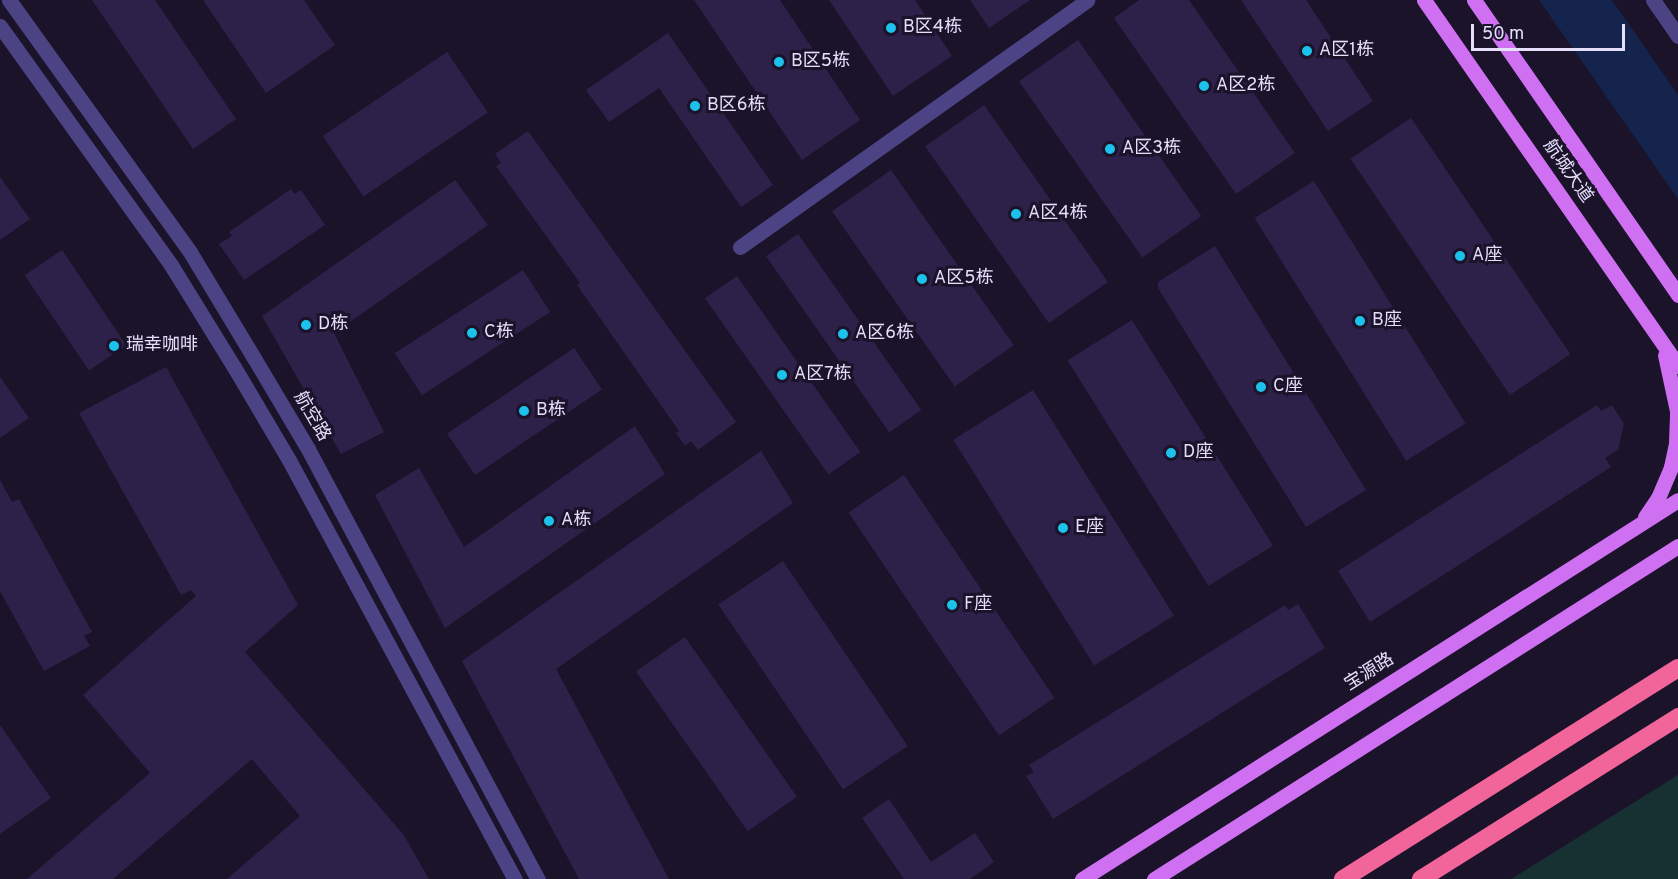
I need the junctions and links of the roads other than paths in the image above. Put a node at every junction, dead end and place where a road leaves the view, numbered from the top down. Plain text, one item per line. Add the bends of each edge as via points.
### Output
1 (9, 0) edge
2 (1087, 0) edge
3 (1424, 0) edge
4 (1474, 0) edge
5 (1653, 0) edge
6 (0, 26) edge
7 (1678, 36) edge
8 (740, 247) dead end
9 (1678, 295) edge
10 (1662, 343) junction
11 (1678, 366) edge
12 (1678, 500) edge
13 (1641, 523) junction
14 (1678, 546) edge
15 (1678, 668) edge
16 (1678, 717) edge
17 (515, 879) edge
18 (538, 879) edge
19 (1082, 879) edge
20 (1154, 879) edge
21 (1343, 879) edge
22 (1421, 879) edge

1 - 18 street, 航空路 via 190,252 249,348 308,449
2 - 8 street
3 - 10 main road, 航城大道
4 - 9 main road, 航城大道
5 - 7 street
6 - 17 street via 171,266 234,367 289,460
10 - 11 main road, 航城大道
10 - 13 main road via 1677,411 1676,442 1658,498
12 - 13 main road, 宝源路
13 - 19 main road, 宝源路
14 - 20 main road
15 - 21 highway
16 - 22 highway

